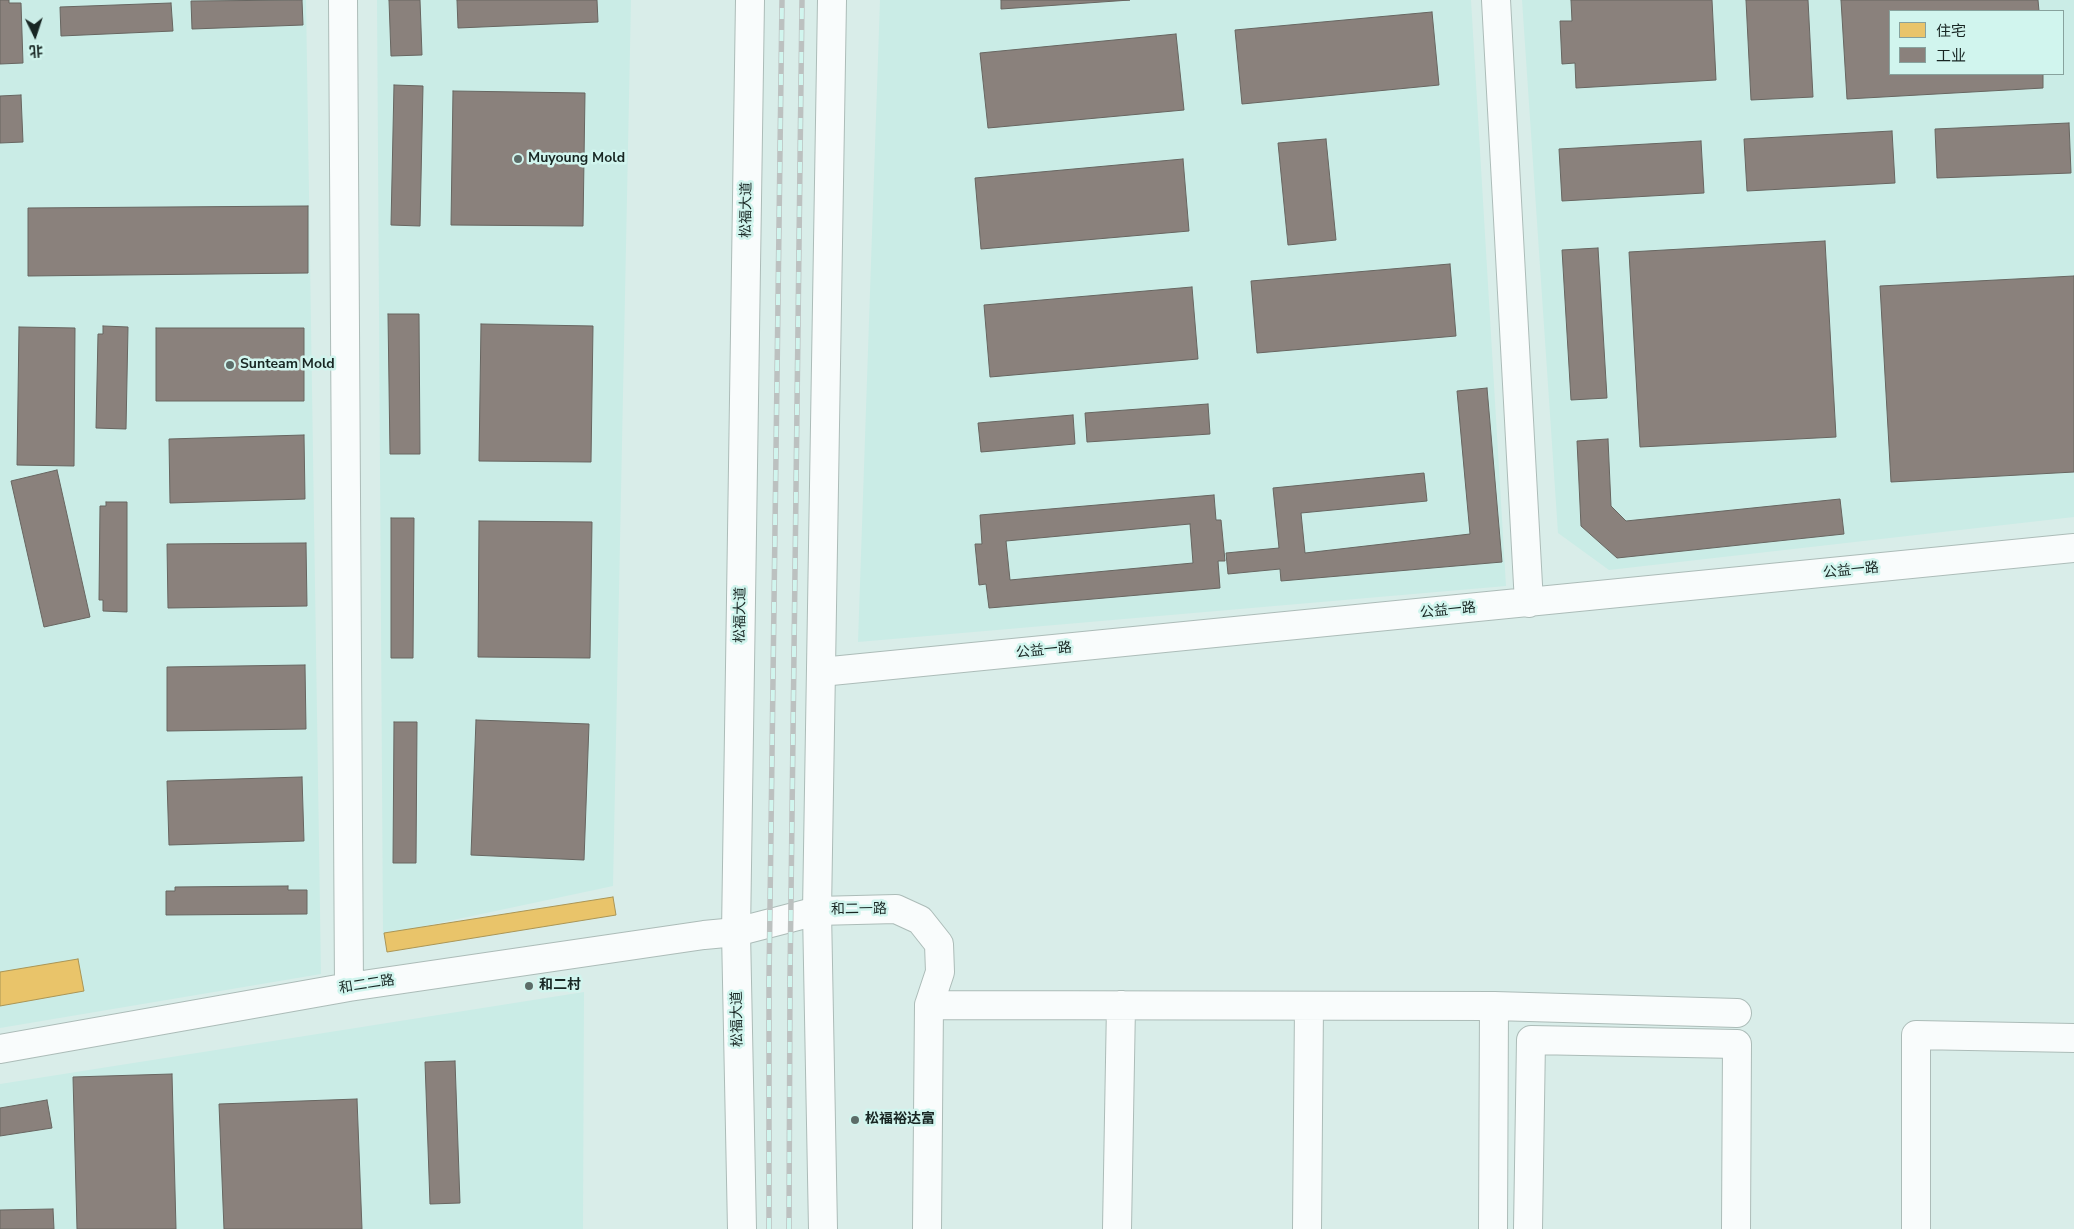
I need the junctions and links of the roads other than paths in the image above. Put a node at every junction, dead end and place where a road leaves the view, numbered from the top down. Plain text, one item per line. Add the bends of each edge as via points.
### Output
1 (343, 0) edge
2 (750, 0) edge
3 (832, 0) edge
4 (1496, 0) edge
5 (2074, 548) edge
6 (1529, 603) junction
7 (821, 672) junction
8 (817, 911) junction
9 (736, 932) junction
10 (350, 987) junction
11 (929, 1005) junction
12 (1121, 1005) junction
13 (1309, 1006) junction
14 (1494, 1006) junction
15 (1737, 1013) dead end
16 (2074, 1038) edge
17 (0, 1049) edge
18 (742, 1229) edge
19 (822, 1229) edge
20 (927, 1229) edge
21 (1117, 1229) edge
22 (1307, 1229) edge
23 (1493, 1229) edge
24 (1528, 1229) edge
25 (1736, 1229) edge
26 (1916, 1229) edge

1 - 10 street
2 - 9 street, 松福大道
3 - 7 street
4 - 6 street
5 - 6 street, 公益一路
6 - 7 street, 公益一路
7 - 8 street
8 - 9 street, 和二一路
8 - 11 street, 和二一路 via 896,909 920,920 939,944 940,972
8 - 19 street
9 - 10 street, 和二二路
9 - 18 street, 松福大道
10 - 17 street, 和二二路
11 - 12 street
11 - 20 street, 和二一路
12 - 13 street
12 - 21 street
13 - 14 street
13 - 22 street
14 - 15 street
14 - 23 street
16 - 26 street via 1916,1035
24 - 25 street via 1532,1040 1737,1044

